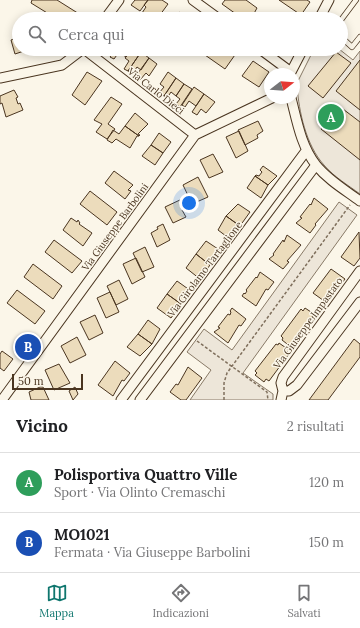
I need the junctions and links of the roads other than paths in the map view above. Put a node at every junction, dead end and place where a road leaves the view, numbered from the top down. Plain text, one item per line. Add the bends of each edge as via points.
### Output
1 (119, 0) edge
2 (193, 0) edge
3 (329, 0) edge
4 (356, 0) edge
5 (110, 12) edge
6 (209, 12) edge
7 (323, 12) edge
8 (347, 12) edge
9 (360, 37) edge
10 (348, 43) edge
11 (74, 56) edge
12 (93, 56) edge
13 (269, 56) edge
14 (300, 56) edge
15 (285, 68) edge
16 (294, 68) edge
17 (0, 78) edge
18 (264, 102) edge
19 (292, 104) edge
20 (195, 136) junction
21 (306, 150) junction
22 (316, 166) junction
23 (358, 199) edge
24 (360, 270) edge
25 (360, 302) edge
26 (283, 391) junction
27 (1, 400) edge
28 (121, 400) edge
29 (140, 400) edge
30 (281, 400) edge

1 - 5 street
2 - 6 street
3 - 7 street
4 - 8 lane
9 - 10 lane via 352,46
11 - 17 street via 62,65
12 - 20 street, Via Carlo Dieci
13 - 15 street
14 - 16 street
18 - 20 street, Via Giuseppe Barbolini
19 - 21 street
20 - 27 street, Via Giuseppe Barbolini
21 - 22 street
21 - 28 street, Via Girolamo Tartaglione
22 - 23 street
22 - 29 street
24 - 26 street, Via Giuseppe Impastato via 283,377
25 - 26 street via 297,386 289,391
26 - 30 street, Via Giuseppe Impastato

